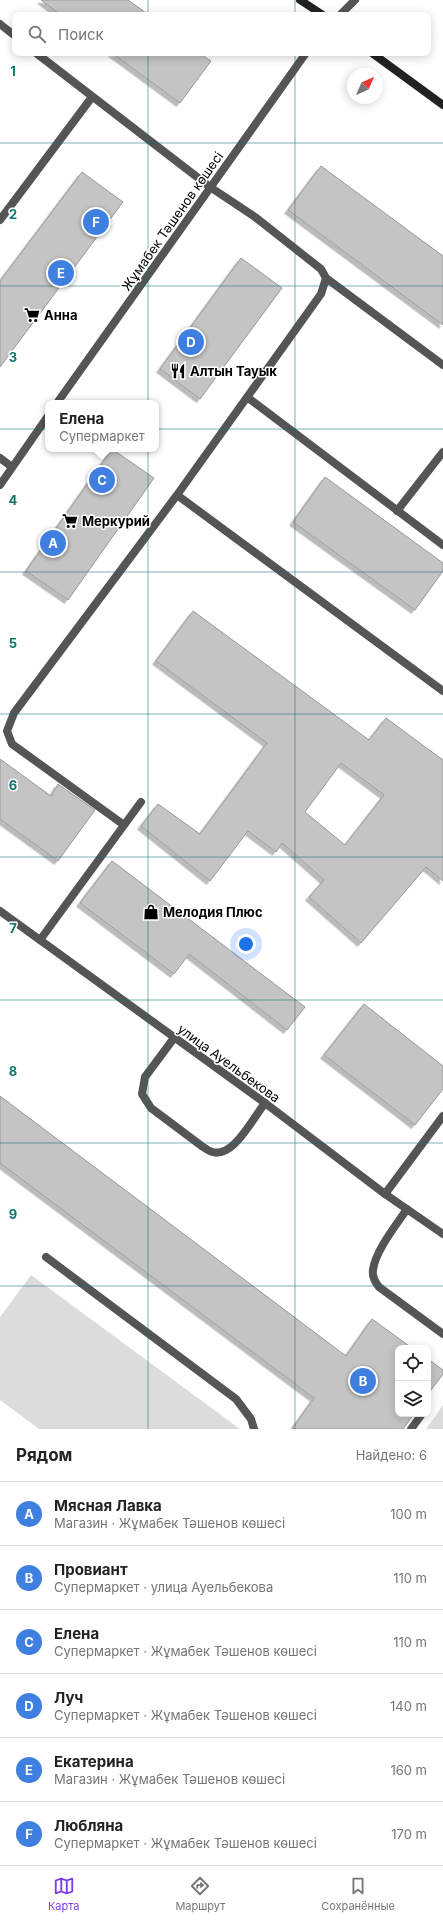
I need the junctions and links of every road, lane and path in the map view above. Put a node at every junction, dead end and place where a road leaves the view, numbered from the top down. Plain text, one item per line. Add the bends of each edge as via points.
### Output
1 (300, 0) edge
2 (355, 0) edge
3 (318, 12) edge
4 (343, 12) edge
5 (0, 24) edge
6 (12, 34) edge
7 (40, 56) edge
8 (304, 56) edge
9 (376, 56) edge
10 (92, 97) junction
11 (443, 105) edge
12 (210, 187) junction
13 (0, 220) edge
14 (326, 278) junction
15 (443, 365) edge
16 (247, 396) junction
17 (59, 400) edge
18 (45, 420) edge
19 (443, 452) edge
20 (0, 458) edge
21 (12, 467) junction
22 (0, 485) edge
23 (177, 495) junction
24 (398, 511) junction
25 (443, 545) edge
26 (443, 691) edge
27 (141, 802) dead end
28 (124, 825) junction
29 (0, 911) edge
30 (40, 940) junction
31 (174, 1038) junction
32 (265, 1103) junction
33 (443, 1116) edge
34 (385, 1194) junction
35 (407, 1209) junction
36 (443, 1234) edge
37 (46, 1257) dead end
38 (443, 1334) edge
39 (420, 1417) edge
40 (254, 1429) edge
41 (411, 1429) edge

1 - 3 main road
2 - 4 street
5 - 6 street
7 - 10 street
8 - 12 street, Жұмабек Тәшенов көшесі
9 - 11 main road
10 - 12 street
10 - 13 street
12 - 14 street via 308,258 321,269
12 - 17 street, Жұмабек Тәшенов көшесі
14 - 15 street
14 - 16 street via 321,294
16 - 23 street
16 - 24 street
18 - 21 street
19 - 24 street
20 - 21 street
21 - 22 street
23 - 26 street
23 - 28 street via 14,713 6,731 12,744
24 - 25 street
27 - 28 street
28 - 30 street
29 - 30 street, улица Ауельбекова
30 - 31 street, улица Ауельбекова
31 - 32 street, улица Ауельбекова
31 - 32 street via 146,1078 142,1094 151,1108 203,1148 212,1152 228,1149
32 - 34 street, улица Ауельбекова
33 - 34 street
34 - 35 street, улица Ауельбекова
35 - 36 street, улица Ауельбекова
35 - 38 street via 378,1255 373,1269 375,1282
37 - 40 street via 236,1399 251,1419
39 - 41 street

